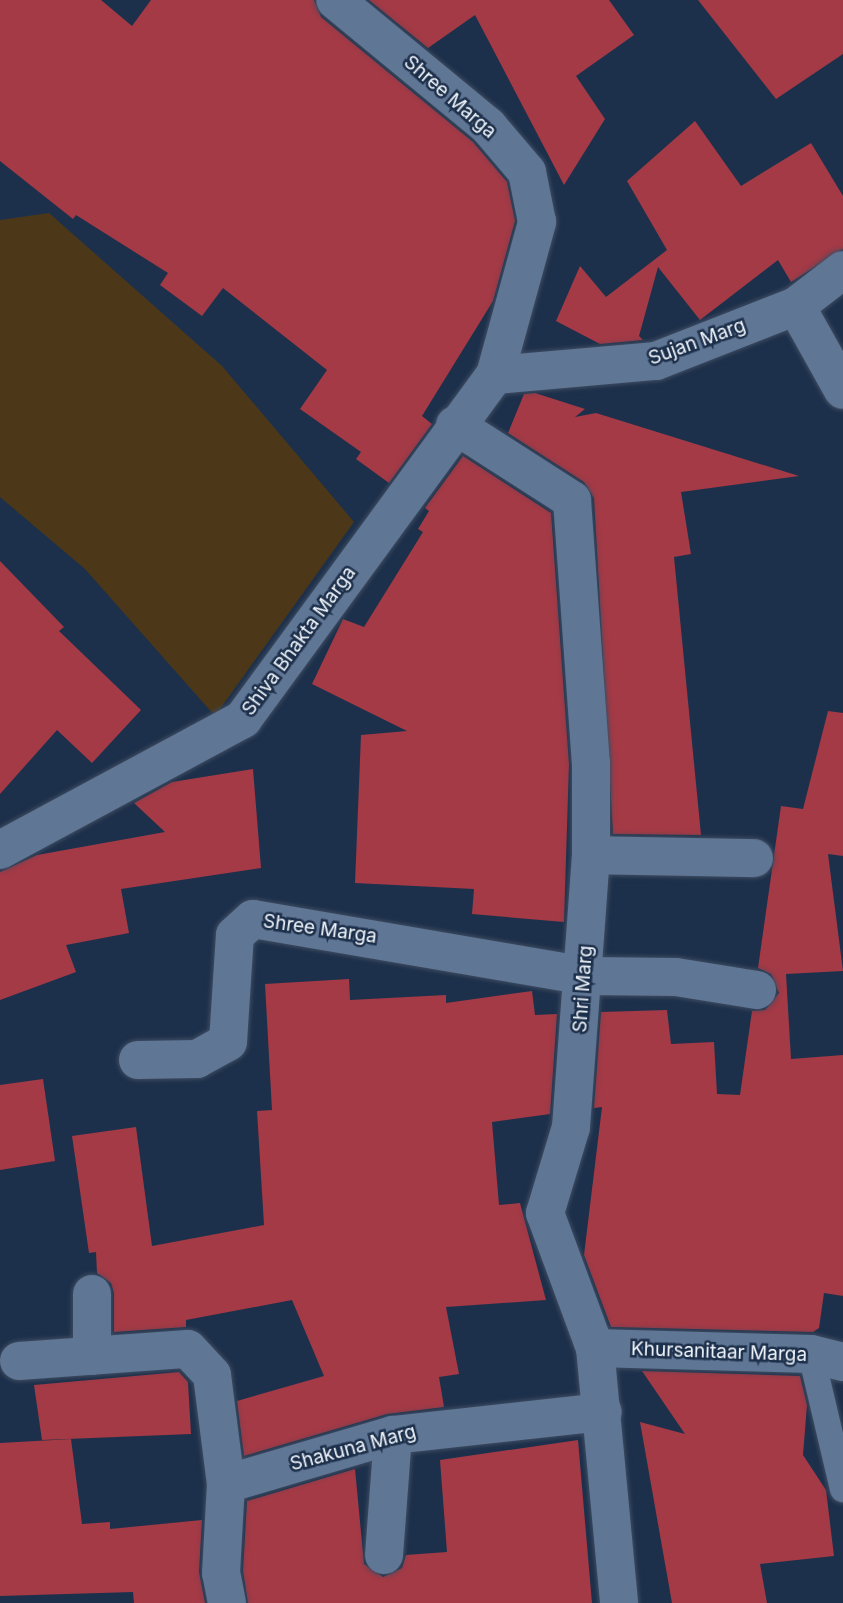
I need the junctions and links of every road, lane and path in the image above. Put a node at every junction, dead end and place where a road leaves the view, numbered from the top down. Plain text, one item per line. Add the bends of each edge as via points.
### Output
1 (335, 0) edge
2 (843, 270) edge
3 (796, 306) junction
4 (495, 375) junction
5 (843, 390) edge
6 (455, 425) junction
7 (0, 850) edge
8 (591, 855) junction
9 (754, 858) dead end
10 (586, 976) junction
11 (757, 990) dead end
12 (138, 1060) dead end
13 (92, 1294) dead end
14 (595, 1348) junction
15 (92, 1356) junction
16 (827, 1358) edge
17 (19, 1361) dead end
18 (603, 1412) junction
19 (393, 1434) junction
20 (226, 1483) junction
21 (843, 1489) edge
22 (384, 1555) dead end
23 (227, 1603) edge
24 (619, 1603) edge

1 - 4 street, Shree Marga via 488,127 527,172 537,222
2 - 3 street, Sujan Marg
3 - 4 street, Sujan Marg via 656,361
3 - 5 street
4 - 6 street, Shiva Bhakta Marga
6 - 7 street, Shiva Bhakta Marga via 243,719
6 - 8 street, Shri Marg via 572,500
8 - 9 street
8 - 10 street, Shri Marg
10 - 11 street via 676,977
10 - 12 street, Shree Marga via 253,919 235,935 228,1042 197,1059
10 - 14 street, Shri Marg via 571,1126 545,1213
13 - 15 street
14 - 16 street, Khursanitaar Marga
14 - 18 street, Shri Marg
15 - 17 street
15 - 20 street via 188,1349 202,1359 212,1375
16 - 21 lane
18 - 19 street, Shakuna Marg
18 - 24 street, Shri Marg
19 - 20 street, Shakuna Marg
19 - 22 street
20 - 23 street via 221,1573

